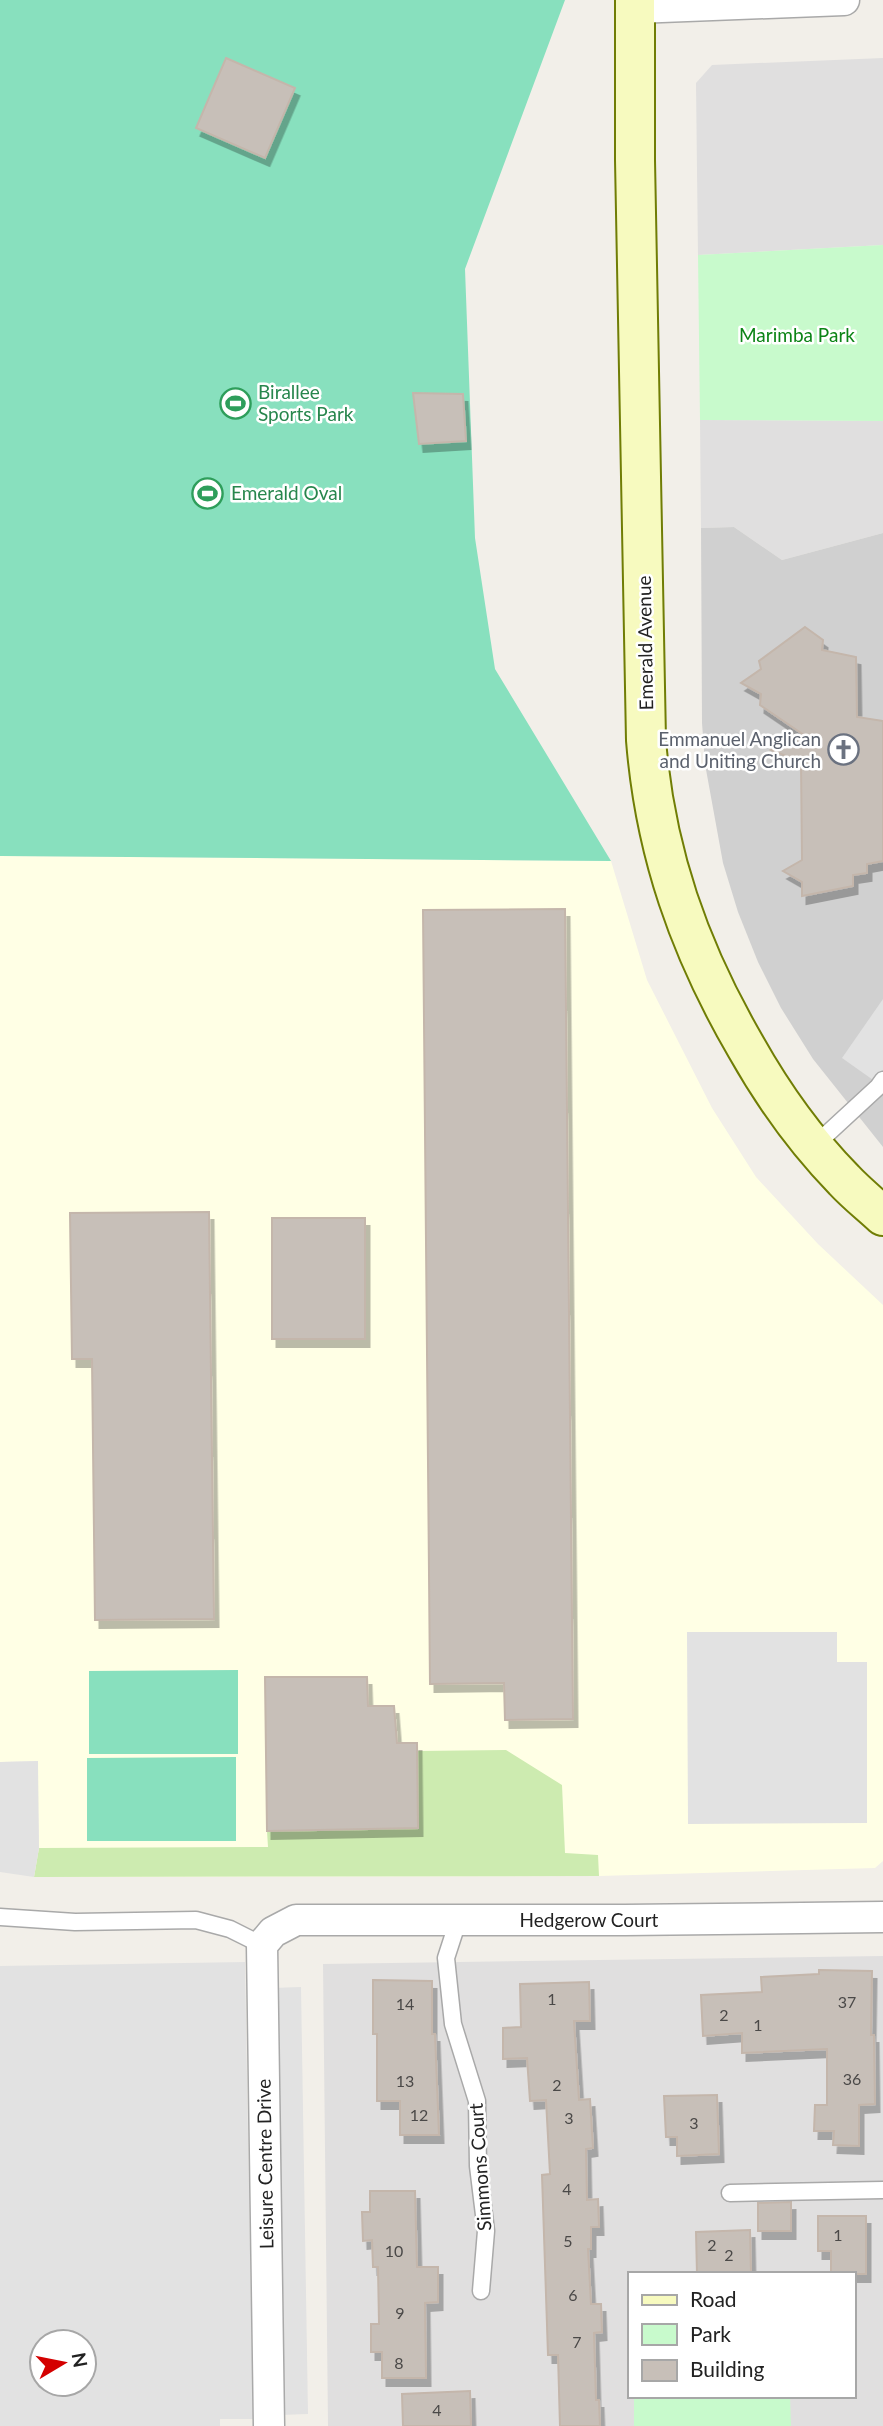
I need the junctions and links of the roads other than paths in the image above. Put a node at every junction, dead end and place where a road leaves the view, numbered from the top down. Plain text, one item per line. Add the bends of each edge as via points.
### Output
1 (844, 0) edge
2 (636, 4) edge
3 (883, 1080) edge
4 (814, 1146) junction
5 (883, 1216) edge
6 (0, 1917) edge
7 (883, 1917) edge
8 (458, 1921) junction
9 (262, 1945) junction
10 (883, 2190) edge
11 (730, 2193) dead end
12 (481, 2291) dead end
13 (269, 2426) edge

1 - 2 street
2 - 4 street, Emerald Avenue via 646,740 653,809 680,909 711,982 782,1105
3 - 4 lane
4 - 5 street, Emerald Avenue
6 - 9 lane via 75,1922 196,1920
7 - 8 street, Hedgerow Court
8 - 9 street, Hedgerow Court via 296,1920 273,1932
8 - 12 lane, Simmons Court via 446,1958 453,2024 477,2101 486,2231
9 - 13 street, Leisure Centre Drive
10 - 11 lane

